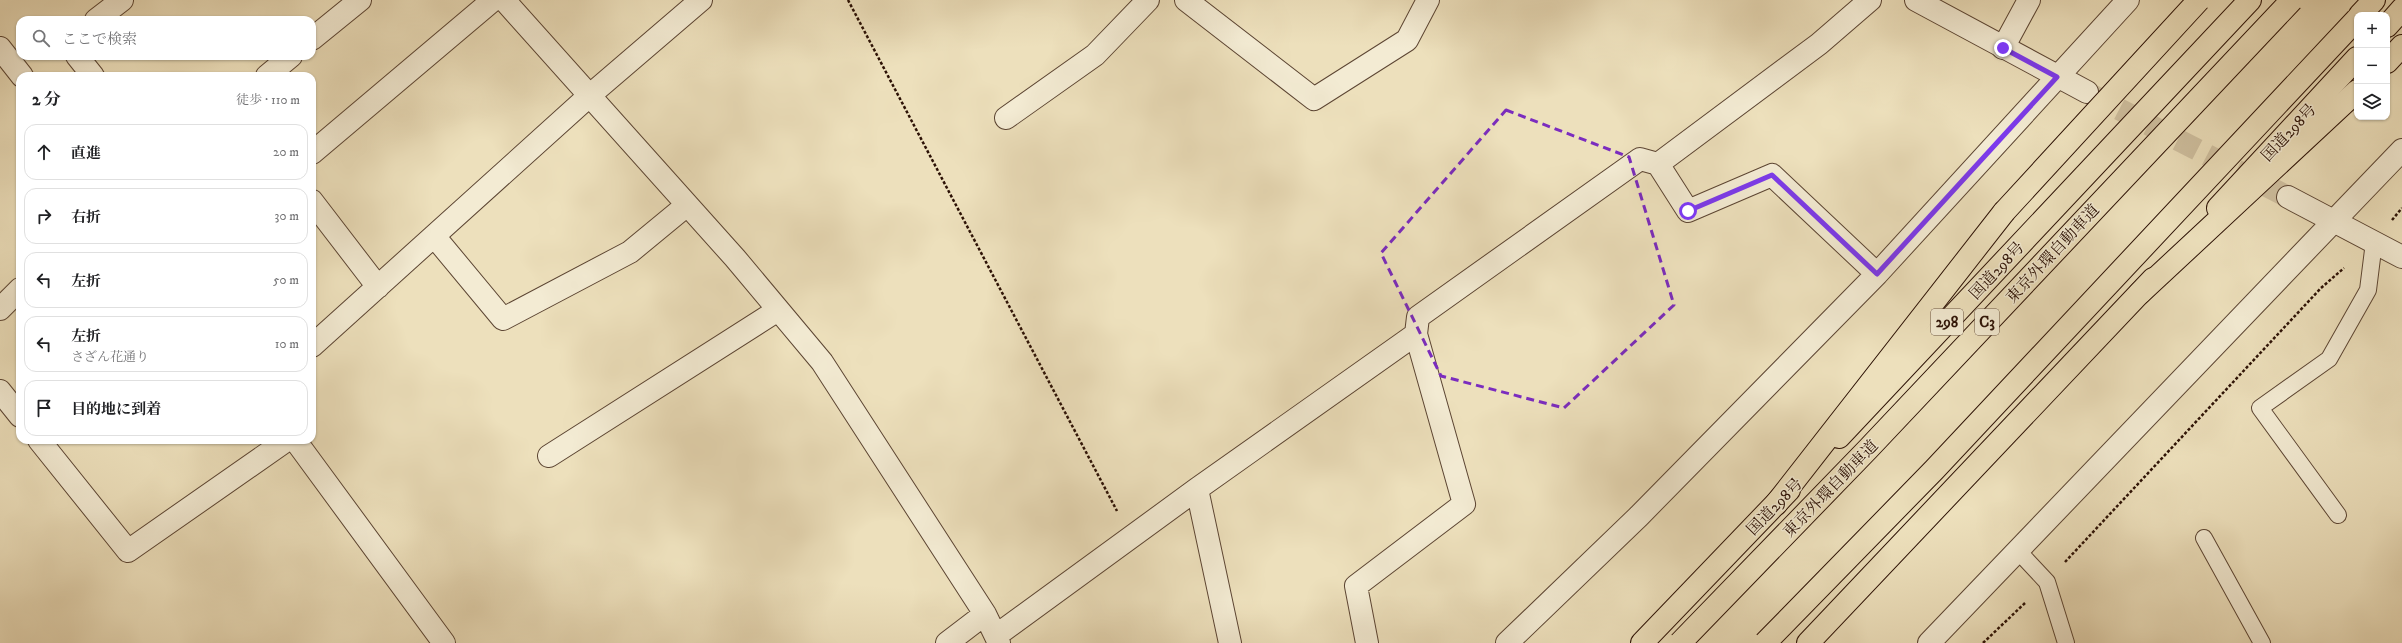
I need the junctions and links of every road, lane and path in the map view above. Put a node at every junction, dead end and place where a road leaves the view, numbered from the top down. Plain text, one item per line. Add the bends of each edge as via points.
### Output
1 (122, 0) edge
2 (360, 0) edge
3 (492, 0) edge
4 (504, 0) edge
5 (701, 0) edge
6 (848, 0) edge
7 (1148, 0) edge
8 (1186, 0) edge
9 (1428, 0) edge
10 (1870, 0) edge
11 (1916, 0) edge
12 (2029, 0) edge
13 (2128, 0) edge
14 (2199, 0) edge
15 (2250, 0) edge
16 (2292, 0) edge
17 (2374, 0) edge
18 (2402, 10) edge
19 (2363, 12) edge
20 (101, 16) edge
21 (2354, 22) edge
22 (2390, 23) edge
23 (316, 36) edge
24 (2402, 46) edge
25 (0, 48) edge
26 (2003, 48) junction
27 (2390, 59) edge
28 (80, 60) edge
29 (286, 60) edge
30 (2354, 61) edge
31 (19, 72) edge
32 (90, 72) edge
33 (271, 72) edge
34 (2057, 77) junction
35 (2087, 92) tunnel mouth
36 (2354, 94) edge
37 (589, 96) junction
38 (1006, 118) dead end
39 (316, 150) edge
40 (2402, 150) edge
41 (1658, 164) junction
42 (2288, 197) tunnel mouth
43 (688, 205) junction
44 (316, 206) edge
45 (2402, 208) edge
46 (2335, 221) junction
47 (434, 236) junction
48 (2374, 242) junction
49 (2402, 257) edge
50 (1877, 274) junction
51 (378, 287) junction
52 (16, 293) edge
53 (2140, 293) junction
54 (0, 309) edge
55 (778, 310) junction
56 (1416, 334) junction
57 (316, 342) edge
58 (42, 444) edge
59 (281, 444) edge
60 (298, 444) edge
61 (549, 456) dead end
62 (1197, 489) junction
63 (1776, 504) junction
64 (2338, 515) dead end
65 (1131, 538) junction
66 (2204, 538) dead end
67 (2019, 552) junction
68 (2047, 582) junction
69 (985, 614) junction
70 (998, 639) edge
71 (444, 643) edge
72 (948, 643) edge
73 (1230, 643) edge
74 (1367, 643) edge
75 (1507, 643) edge
76 (1642, 643) edge
77 (1680, 643) edge
78 (1765, 643) edge
79 (1808, 643) edge
80 (1929, 643) edge
81 (1983, 643) edge
82 (2066, 643) edge
83 (2262, 643) edge

1 - 20 street
2 - 23 street
3 - 39 street
4 - 37 street
5 - 37 street
6 - 65 path via 921,134
7 - 38 street via 1095,55
8 - 9 street via 1314,99 1407,40
10 - 41 street via 1818,44
11 - 26 street
12 - 26 street
13 - 34 street
14 - 63 highway, bridge via 2004,212
15 - 63 highway, 国道298号 / 298
16 - 77 highway, 東京外環自動車道 / C3, bridge via 1868,449
17 - 19 highway
18 - 22 highway
21 - 78 highway, bridge via 1950,452
24 - 27 highway
25 - 31 street
26 - 34 street
28 - 32 street
29 - 33 street
30 - 53 highway, 国道298号
34 - 35 street
34 - 50 street
36 - 53 highway
37 - 43 street
37 - 47 street
40 - 46 street
41 - 50 street via 1688,211 1772,175
41 - 56 street via 1640,159 1418,317
42 - 46 street
43 - 47 street via 630,252 503,319
43 - 55 street
44 - 51 street
45 - 48 path
46 - 48 street
46 - 67 street
47 - 51 street
48 - 49 street
48 - 64 lane via 2368,290 2329,359 2260,408
48 - 68 path via 2321,288
50 - 75 street via 1639,516
51 - 57 street
52 - 54 street
53 - 79 highway, 国道298号
55 - 61 street
55 - 69 street via 822,362
56 - 62 street
56 - 74 street via 1464,504 1356,586
58 - 59 street via 128,551
60 - 71 street
62 - 65 street
62 - 73 street
63 - 76 highway, 国道298号 / 298
65 - 70 street
66 - 83 lane
67 - 68 lane
67 - 80 street
68 - 81 path
68 - 82 lane
69 - 70 street
69 - 72 street

